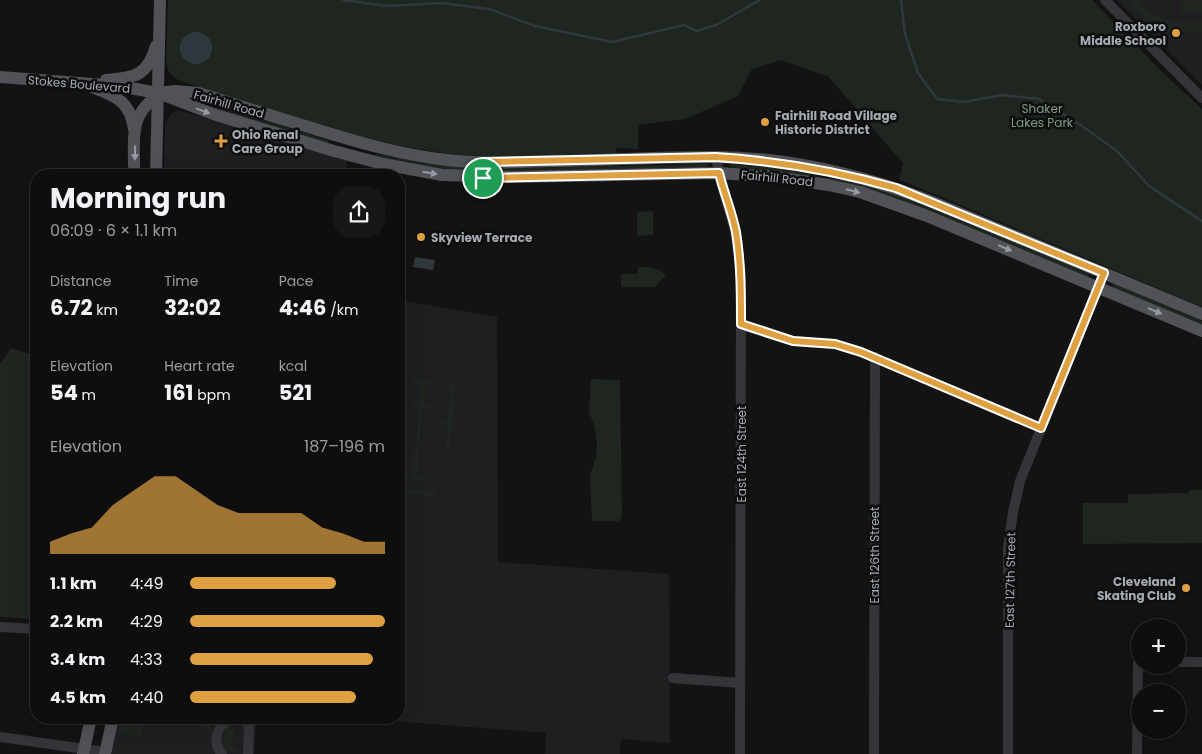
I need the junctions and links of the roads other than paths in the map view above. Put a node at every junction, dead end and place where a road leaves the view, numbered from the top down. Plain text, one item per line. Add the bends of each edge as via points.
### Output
1 (160, 0) edge
2 (1105, 0) edge
3 (159, 37) junction
4 (0, 77) edge
5 (80, 83) junction
6 (158, 93) junction
7 (1202, 98) edge
8 (135, 132) junction
9 (336, 135) junction
10 (367, 144) junction
11 (332, 150) junction
12 (716, 157) junction
13 (364, 159) junction
14 (484, 162) junction
15 (134, 169) edge
16 (156, 169) edge
17 (403, 169) edge
18 (405, 169) edge
19 (823, 169) junction
20 (719, 173) junction
21 (483, 178) junction
22 (821, 184) junction
23 (1104, 273) junction
24 (1098, 287) junction
25 (1202, 314) edge
26 (741, 324) junction
27 (1202, 331) edge
28 (875, 357) junction
29 (1041, 428) junction
30 (0, 627) edge
31 (30, 629) edge
32 (1186, 662) edge
33 (1202, 662) edge
34 (1139, 674) edge
35 (672, 678) dead end
36 (740, 683) junction
37 (89, 724) edge
38 (112, 724) edge
39 (223, 724) edge
40 (247, 724) edge
41 (0, 737) edge
42 (84, 752) edge
43 (105, 753) edge
44 (222, 754) edge
45 (248, 754) edge
46 (740, 754) edge
47 (874, 754) edge
48 (1008, 754) edge
49 (1137, 754) edge

1 - 3 main road
2 - 7 street
3 - 5 main road via 153,58 139,74
3 - 6 main road
4 - 5 main road, Stokes Boulevard
5 - 6 main road, Stokes Boulevard
5 - 8 main road via 114,96 126,106
6 - 8 main road via 141,112
6 - 9 main road, Fairhill Road via 199,94
6 -> 11 main road, Fairhill Road via 213,114
6 - 16 main road
8 -> 15 main road
9 - 10 main road, Fairhill Road
9 - 11 main road
10 - 13 main road
10 - 14 main road, Fairhill Road via 447,160
11 - 13 main road, Fairhill Road
12 - 14 main road, Fairhill Road
12 - 19 main road, Fairhill Road
12 - 20 street, East 124th Street
13 -> 17 main road, Fairhill Road
14 - 21 main road
18 -> 21 main road, Fairhill Road
19 - 22 main road
19 - 23 main road, Fairhill Road via 896,188
20 - 21 main road, Fairhill Road
20 - 22 main road, Fairhill Road
20 - 26 street, East 124th Street via 738,245
22 -> 24 main road, Fairhill Road via 896,204
23 - 24 street, East 127th Street
23 - 25 main road, Fairhill Road
24 -> 27 main road, Fairhill Road
24 - 29 street, East 127th Street
26 - 28 street via 793,341 835,344
26 - 36 street, East 124th Street
28 - 29 street
28 - 47 street, East 126th Street
29 - 48 street, East 127th Street via 1020,481 1008,548
30 - 31 street
32 - 33 street
34 - 49 street
35 - 36 street
36 - 46 street, East 124th Street
37 - 42 main road
38 - 43 main road
39 - 44 street via 218,731 218,748
40 - 45 street
41 - 42 street
42 - 43 street

